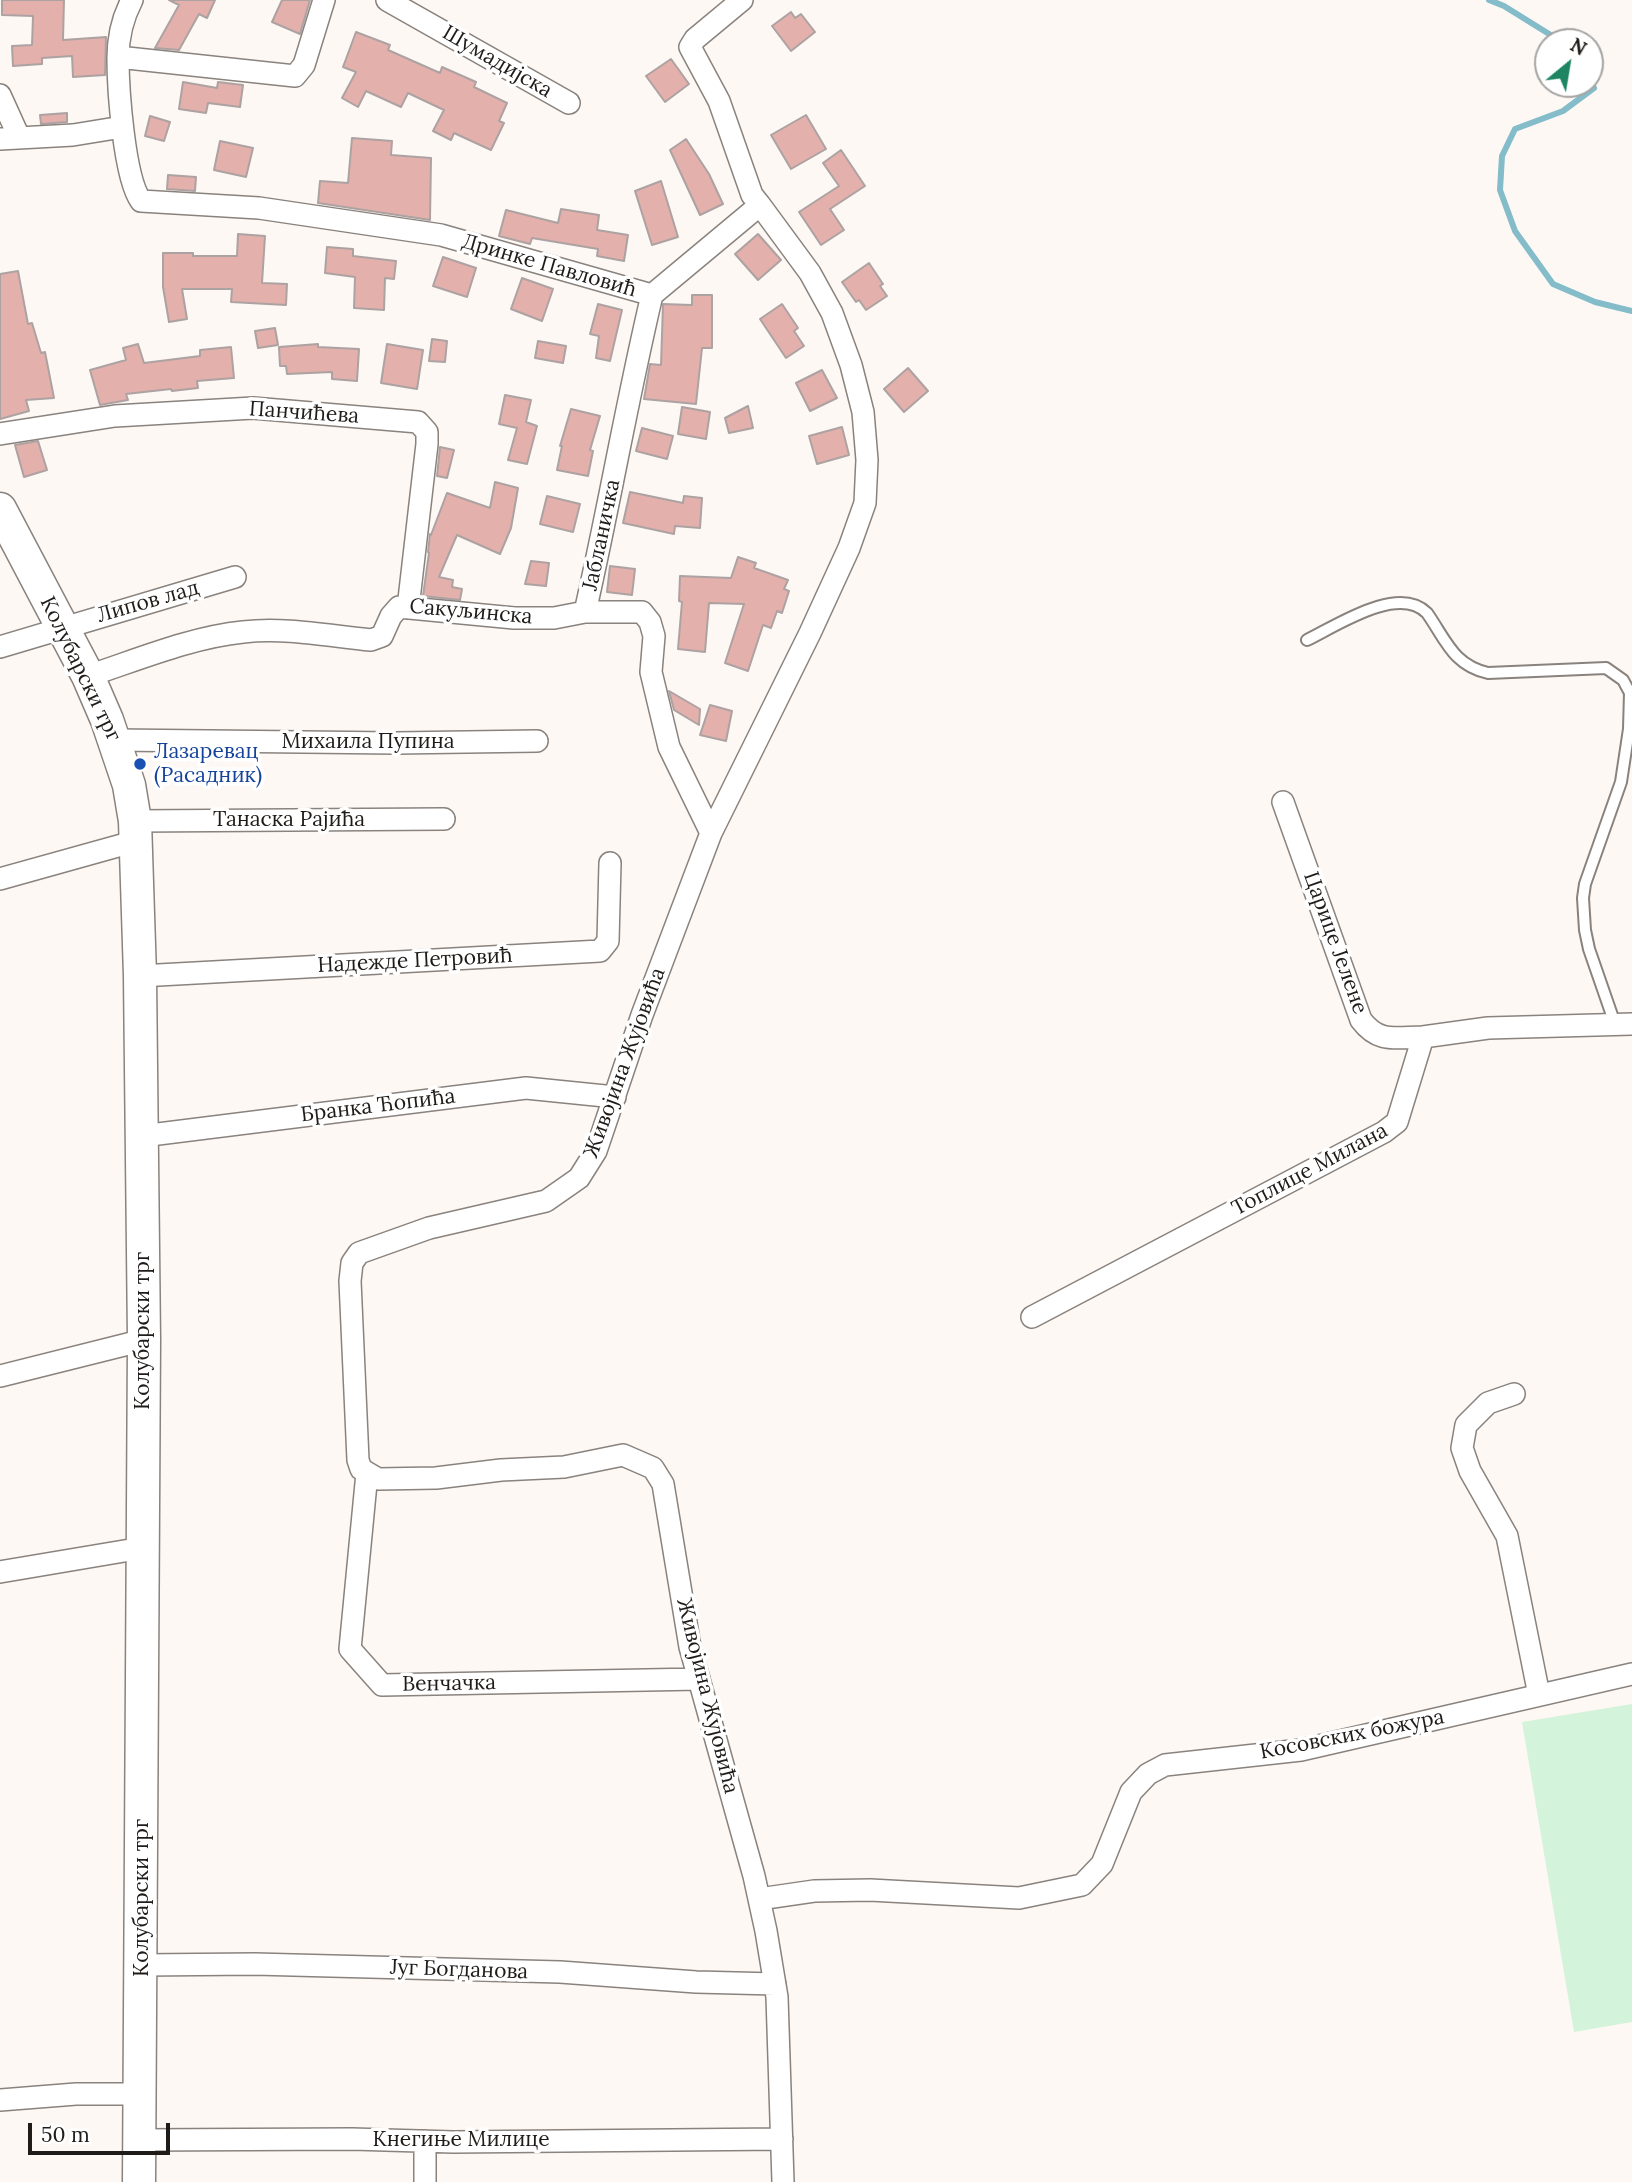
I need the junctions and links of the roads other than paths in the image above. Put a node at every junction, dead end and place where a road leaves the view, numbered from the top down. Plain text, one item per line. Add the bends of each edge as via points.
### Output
1 (132, 0) edge
2 (324, 0) edge
3 (387, 0) edge
4 (742, 0) edge
5 (118, 57) junction
6 (0, 94) edge
7 (569, 103) dead end
8 (122, 127) junction
9 (9, 138) edge
10 (760, 205) junction
11 (652, 295) junction
12 (0, 434) edge
13 (0, 509) edge
14 (235, 577) dead end
15 (408, 608) junction
16 (585, 612) junction
17 (62, 627) junction
18 (1307, 640) dead end
19 (0, 647) edge
20 (88, 676) junction
21 (116, 740) junction
22 (537, 741) dead end
23 (1283, 802) dead end
24 (444, 819) dead end
25 (135, 831) junction
26 (711, 833) junction
27 (610, 863) dead end
28 (0, 879) edge
29 (140, 976) junction
30 (1623, 1024) edge
31 (1423, 1037) junction
32 (615, 1097) junction
33 (142, 1136) junction
34 (1032, 1317) dead end
35 (144, 1340) junction
36 (0, 1376) edge
37 (1514, 1394) dead end
38 (367, 1473) junction
39 (142, 1548) junction
40 (0, 1572) edge
41 (1632, 1674) edge
42 (699, 1679) junction
43 (1539, 1695) junction
44 (759, 1899) junction
45 (142, 1965) junction
46 (775, 1984) junction
47 (141, 2094) junction
48 (0, 2100) edge
49 (782, 2139) junction
50 (140, 2140) junction
51 (425, 2141) junction
52 (139, 2182) edge
53 (425, 2182) edge
54 (783, 2182) edge

1 - 5 street, Дринке Павловић via 125,13
2 - 5 street via 304,65 295,76
3 - 7 street, Шумадијска
4 - 10 street via 690,47 719,101 752,195
5 - 8 street, Дринке Павловић
6 - 9 street
8 - 9 street
8 - 11 street, Дринке Павловић via 141,201 259,208 441,235
10 - 11 street, Дринке Павловић
10 - 26 street, Живојина Жујовића via 810,274 832,313 851,365 863,412 865,503 810,633
11 - 16 street, Јабланичка
12 - 15 street, Панчићева via 116,416 253,408 418,422 427,432 427,444
13 - 17 street, Колубарски трг
14 - 17 street, Липов лад
15 - 16 street, Сакуљинска via 527,618
15 - 20 street, Сакуљинска via 399,607 382,636 371,640 243,631
16 - 26 street, Јабланичка via 642,612 650,622 654,636 651,672 669,747
17 - 19 street, Липов лад
17 - 20 street, Колубарски трг
18 - 30 lane via 1373,608 1409,603 1427,614 1454,656 1478,671 1606,668 1623,680 1631,700 1621,782 1585,884 1583,911 1589,949
20 - 21 street, Колубарски трг
21 - 22 street, Михаила Пупина
21 - 25 street, Колубарски трг via 129,785
23 - 31 street, Царице Јелене via 1361,1020 1380,1037
24 - 25 street, Танаска Рајића
25 - 28 street, Танаска Рајића
25 - 29 street, Колубарски трг
26 - 32 street, Живојина Жујовића
27 - 29 street, Надежде Петровић via 608,941 600,951
29 - 33 street, Колубарски трг
30 - 31 street via 1488,1028
31 - 34 street, Топлице Милана via 1397,1122 1384,1132
32 - 33 street, Бранка Ћопића via 526,1088
32 - 38 street, Живојина Жујовића via 596,1152 579,1178 546,1201 429,1228 359,1253 352,1263 358,1460
33 - 35 street, Колубарски трг
35 - 36 street
35 - 39 street, Колубарски трг
37 - 43 street via 1488,1402 1465,1425 1462,1448 1507,1536
38 - 42 street, Живојина Жујовића via 378,1479 436,1478 564,1466 623,1455 653,1468 663,1484
38 - 42 street, Венчачка via 350,1648 382,1685
39 - 40 street
39 - 45 street, Колубарски трг
41 - 43 street, Косовских божура
42 - 44 street, Живојина Жујовића
43 - 44 street, Косовских божура via 1301,1750 1166,1765 1148,1774 1131,1792 1101,1864 1082,1885 1019,1898 870,1890 814,1891
44 - 46 street, Живојина Жујовића
45 - 46 street, Југ Богданова via 546,1972
45 - 47 street, Колубарски трг
46 - 49 street, Живојина Жујовића
47 - 48 street
47 - 50 street, Колубарски трг
49 - 51 street, Кнегиње Милице
49 - 54 street, Живојина Жујовића
50 - 51 street, Кнегиње Милице
50 - 52 street, Колубарски трг
51 - 53 street

